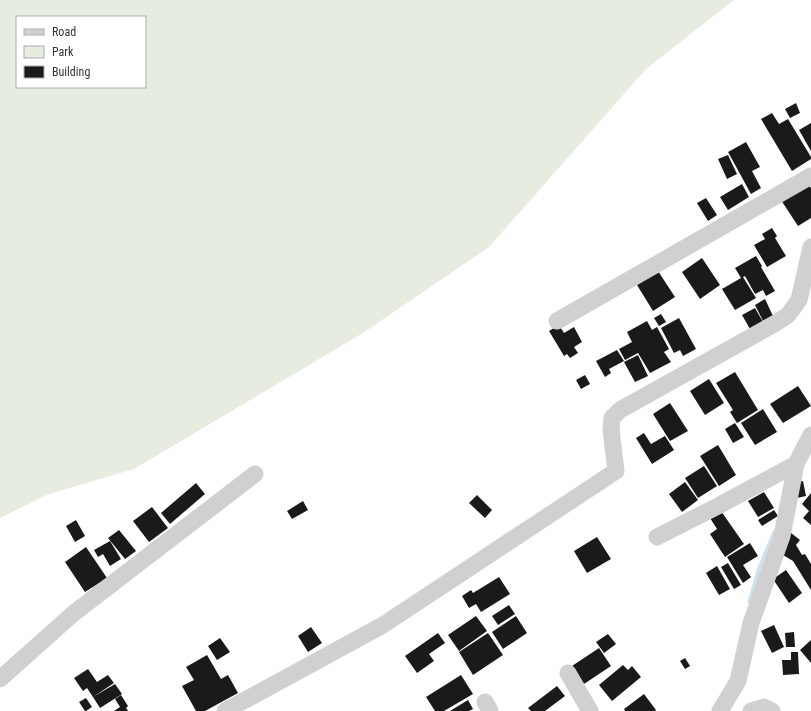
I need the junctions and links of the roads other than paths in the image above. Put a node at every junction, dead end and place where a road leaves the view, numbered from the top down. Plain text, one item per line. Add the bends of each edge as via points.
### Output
1 (811, 176) edge
2 (811, 247) edge
3 (805, 303) edge
4 (557, 321) dead end
5 (811, 435) edge
6 (796, 464) junction
7 (255, 474) dead end
8 (657, 537) dead end
9 (568, 673) dead end
10 (0, 679) edge
11 (225, 711) edge
12 (590, 711) edge
13 (720, 711) edge
14 (751, 711) edge
15 (772, 711) edge

1 - 4 street
2 - 3 street
3 - 11 street via 776,323 620,410 612,418 610,430 616,472 383,625
5 - 6 street
6 - 8 street
6 - 13 street via 782,536 751,623 738,681
7 - 10 street via 74,613
9 - 12 street
14 - 15 street via 764,707

